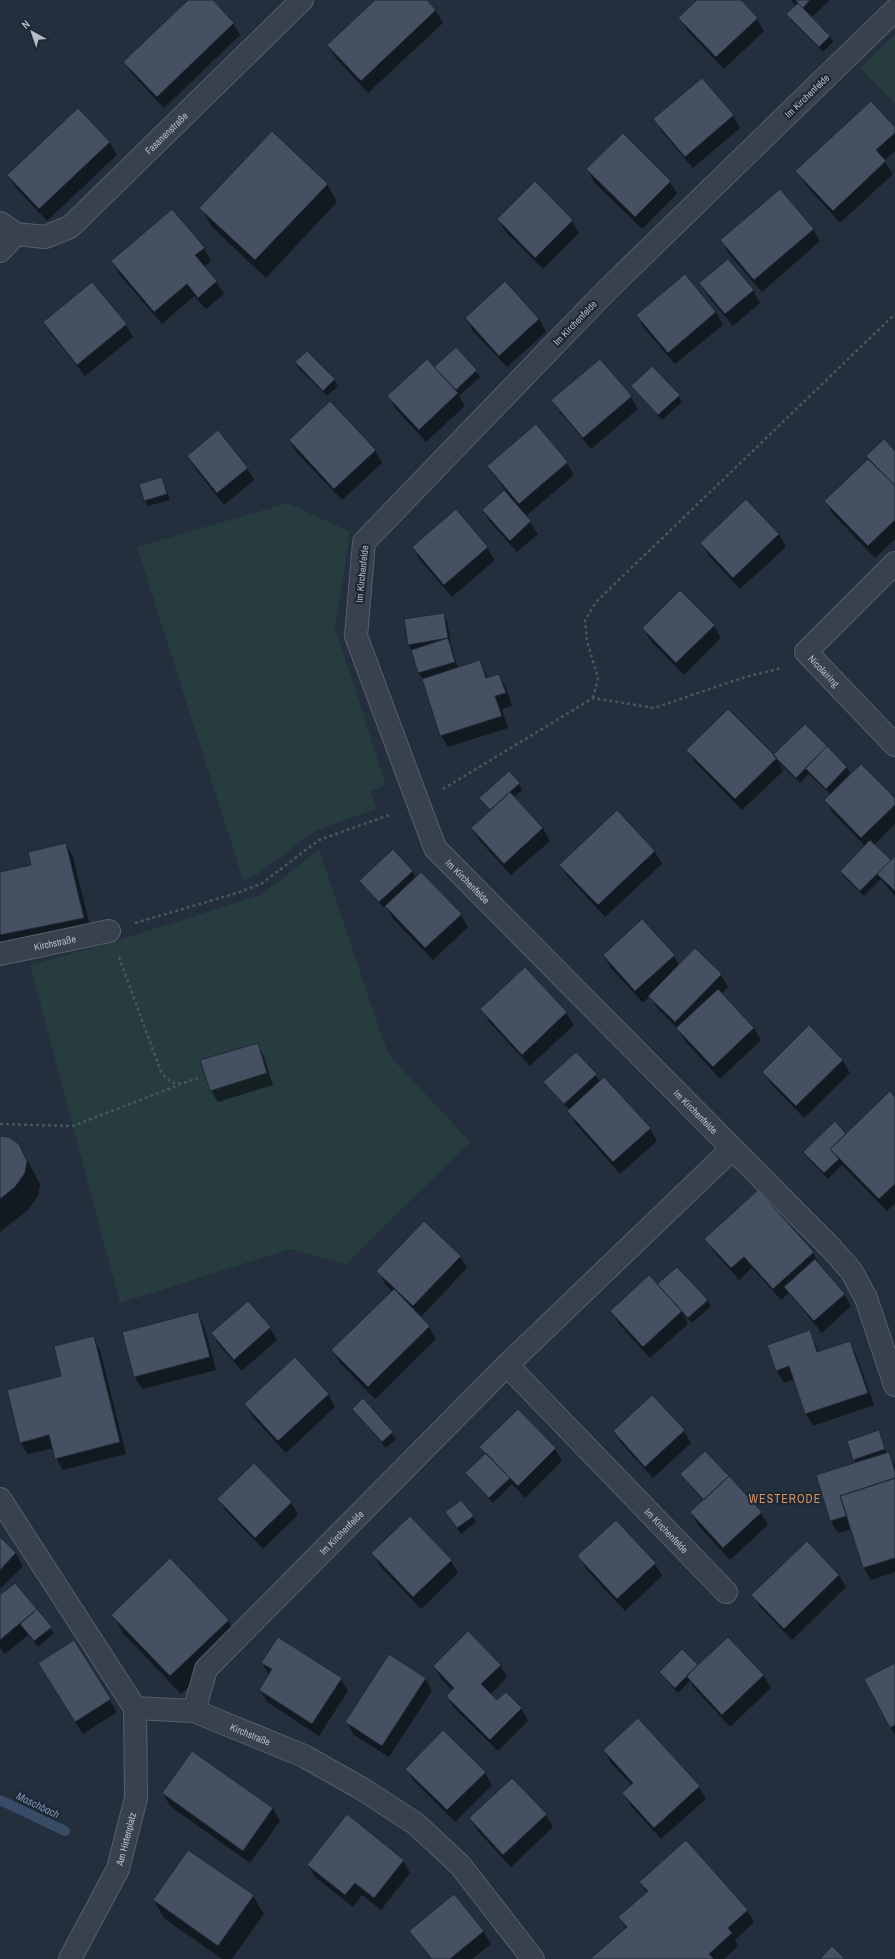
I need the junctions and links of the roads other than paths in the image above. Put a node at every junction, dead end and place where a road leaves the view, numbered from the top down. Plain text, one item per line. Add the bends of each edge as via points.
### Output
1 (302, 0) edge
2 (895, 10) edge
3 (8, 228) edge
4 (0, 251) edge
5 (895, 564) edge
6 (895, 745) edge
7 (109, 931) road end
8 (0, 954) edge
9 (732, 1148) junction
10 (507, 1365) junction
11 (895, 1385) edge
12 (0, 1499) edge
13 (726, 1592) dead end
14 (135, 1708) junction
15 (194, 1711) junction
16 (70, 1959) edge
17 (533, 1959) edge

1 - 3 street, Fasanenstraße via 70,227 45,237
2 - 9 street, Im Kirchenfelde via 606,291 364,542 356,636 435,848
3 - 4 street
5 - 6 street, Nicolairing via 806,652
7 - 8 street, Kirchstraße
9 - 10 street, Im Kirchenfelde
9 - 11 street, Im Kirchenfelde via 852,1272 866,1298
10 - 13 street, Im Kirchenfelde
10 - 15 street, Im Kirchenfelde via 206,1669
12 - 14 street
14 - 15 street, Kirchstraße
14 - 16 street, Am Hirtenplatz via 136,1798 118,1869
15 - 17 street, Kirchstraße via 304,1756 364,1790 416,1824 460,1865

